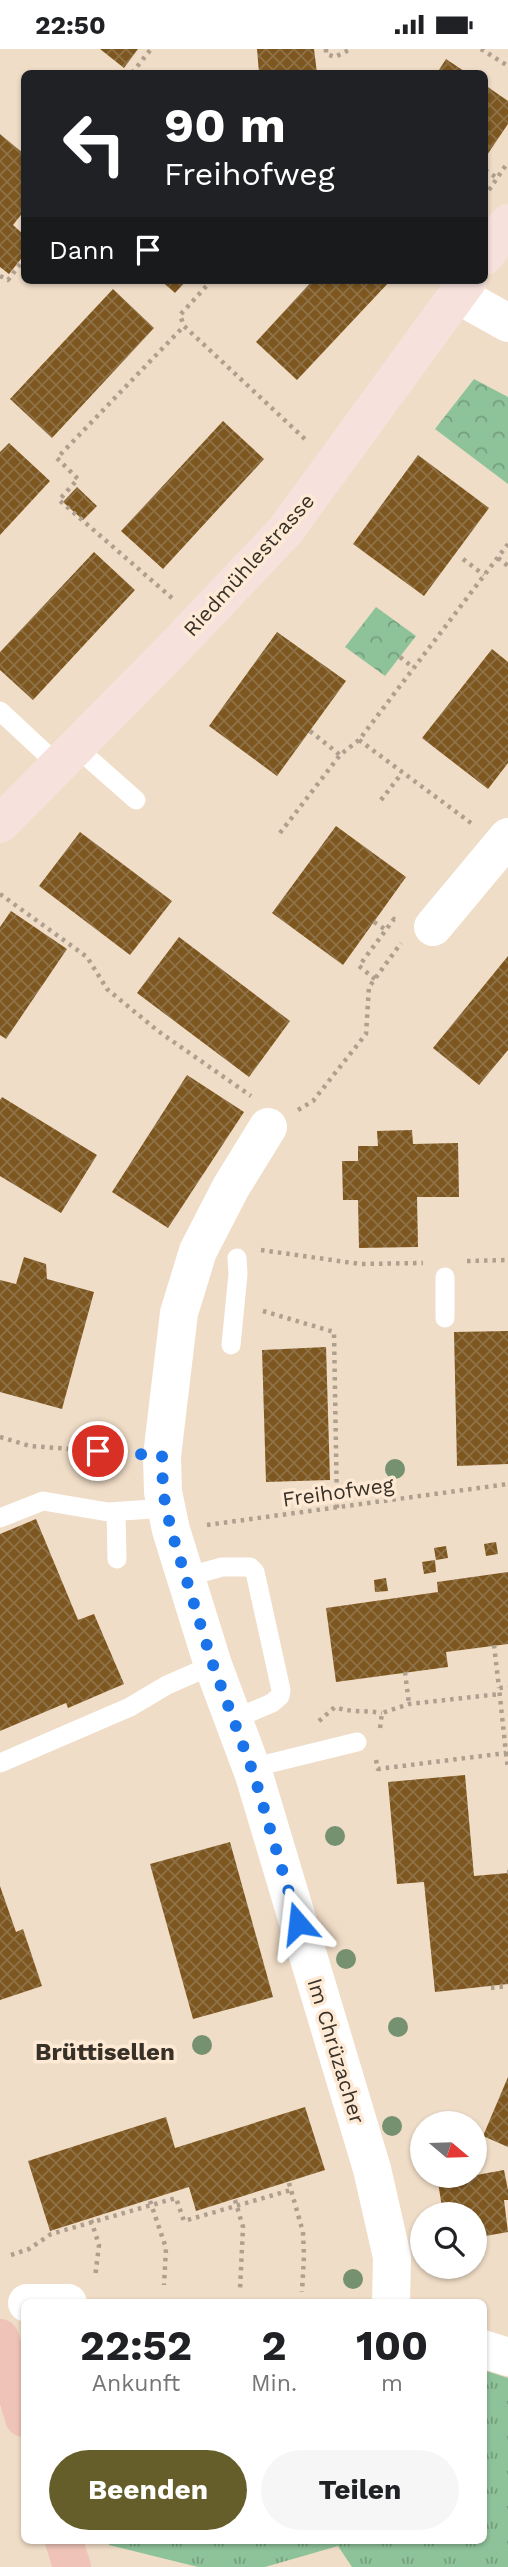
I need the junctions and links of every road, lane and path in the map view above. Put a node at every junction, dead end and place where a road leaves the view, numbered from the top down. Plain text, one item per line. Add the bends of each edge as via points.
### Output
1 (151, 49) edge
2 (326, 49) edge
3 (351, 49) edge
4 (481, 49) edge
5 (508, 66) edge
6 (134, 70) edge
7 (508, 162) edge
8 (488, 172) edge
9 (497, 178) junction
10 (488, 192) edge
11 (508, 223) edge
12 (488, 252) edge
13 (21, 263) edge
14 (0, 276) edge
15 (208, 284) edge
16 (463, 287) edge
17 (508, 323) edge
18 (184, 326) junction
19 (313, 446) dead end
20 (508, 544) edge
21 (498, 558) junction
22 (463, 559) dead end
23 (508, 566) edge
24 (484, 575) junction
25 (173, 599) dead end
26 (400, 657) dead end
27 (414, 668) junction
28 (0, 711) edge
29 (310, 731) dead end
30 (359, 740) junction
31 (340, 755) junction
32 (67, 756) junction
33 (402, 772) junction
34 (136, 800) dead end
35 (381, 800) dead end
36 (0, 824) edge
37 (280, 833) dead end
38 (493, 833) edge
39 (0, 894) edge
40 (374, 922) dead end
41 (386, 930) junction
42 (413, 931) junction
43 (375, 979) junction
44 (268, 1127) junction
45 (246, 1254) joint
46 (508, 1260) edge
47 (460, 1262) dead end
48 (440, 1270) joint
49 (263, 1305) dead end
50 (445, 1318) dead end
51 (231, 1345) dead end
52 (0, 1437) edge
53 (162, 1456) junction
54 (508, 1484) edge
55 (337, 1508) junction
56 (116, 1511) junction
57 (0, 1518) edge
58 (169, 1519) junction
59 (117, 1559) dead end
60 (186, 1577) junction
61 (494, 1645) dead end
62 (213, 1665) junction
63 (405, 1672) dead end
64 (508, 1687) edge
65 (500, 1691) junction
66 (409, 1704) junction
67 (335, 1707) dead end
68 (382, 1713) junction
69 (234, 1719) junction
70 (377, 1738) dead end
71 (365, 1745) joint
72 (506, 1753) edge
73 (0, 1763) edge
74 (251, 1768) junction
75 (508, 1769) edge
76 (508, 1986) edge
77 (491, 1988) dead end
78 (289, 2183) dead end
79 (291, 2190) junction
80 (236, 2203) junction
81 (150, 2204) junction
82 (92, 2222) junction
83 (11, 2255) dead end
84 (164, 2285) dead end
85 (240, 2289) dead end
86 (81, 2293) edge
87 (302, 2293) dead end
88 (48, 2299) edge
89 (391, 2299) edge
90 (21, 2303) edge
91 (0, 2304) edge
92 (0, 2338) edge
93 (487, 2350) edge
94 (508, 2357) edge
95 (21, 2408) edge
96 (65, 2544) edge
97 (72, 2567) edge

1 - 6 path
2 - 3 path via 326,54 335,57
4 - 5 path
7 - 9 path
8 - 9 path
9 - 10 path
11 - 12 street
13 - 14 path via 8,280
15 - 18 path via 180,315
16 - 17 street
16 - 32 street, Riedmühlestrasse via 285,531
18 - 19 path
18 - 25 path via 57,458 78,479 59,500
20 - 21 path
21 - 23 path
21 - 24 path
22 - 24 path
24 - 27 path
26 - 27 path
27 - 30 path
28 - 32 lane
29 - 31 path
30 - 31 path
30 - 33 path
31 - 37 path
32 - 34 lane
32 - 36 street, Riedmühlestrasse
33 - 35 path
33 - 38 path
38 - 42 street
39 - 44 path via 87,957 107,989 158,1031 259,1102
40 - 41 path
41 - 42 path via 394,919
41 - 43 path via 359,966
42 - 43 path
43 - 44 path via 369,987 366,1034 313,1101
44 - 53 street, Im Chrüzacher via 198,1251 179,1313
45 - 48 path
45 - 51 lane via 238,1274
46 - 47 path
48 - 50 lane
49 - 55 path via 263,1313 334,1332
52 - 53 path via 30,1446
53 - 58 street, Im Chrüzacher
54 - 55 path, Freihofweg
55 - 58 path, Freihofweg
56 - 57 lane via 43,1501
56 - 58 lane
56 - 59 lane
58 - 60 street, Im Chrüzacher
60 - 62 street, Im Chrüzacher
60 - 69 lane via 222,1567 250,1567 256,1572 281,1690 272,1703
61 - 65 path
62 - 69 street, Im Chrüzacher
62 - 73 lane
63 - 66 path
64 - 65 path
65 - 66 path
65 - 72 path
66 - 68 path
67 - 68 path
68 - 70 path
69 - 74 street, Im Chrüzacher
71 - 72 path via 378,1769
71 - 74 lane
72 - 75 path
74 - 89 street, Im Chrüzacher via 372,2169 392,2257
76 - 77 path
78 - 79 path
79 - 80 path
79 - 87 path via 303,2232
80 - 81 path via 184,2221 176,2198
80 - 85 path via 243,2227
81 - 82 path
81 - 84 path via 166,2248
82 - 83 path via 51,2234
82 - 86 path via 99,2245
86 - 88 street
90 - 91 street
92 - 95 main road
93 - 94 street
96 - 97 main road

